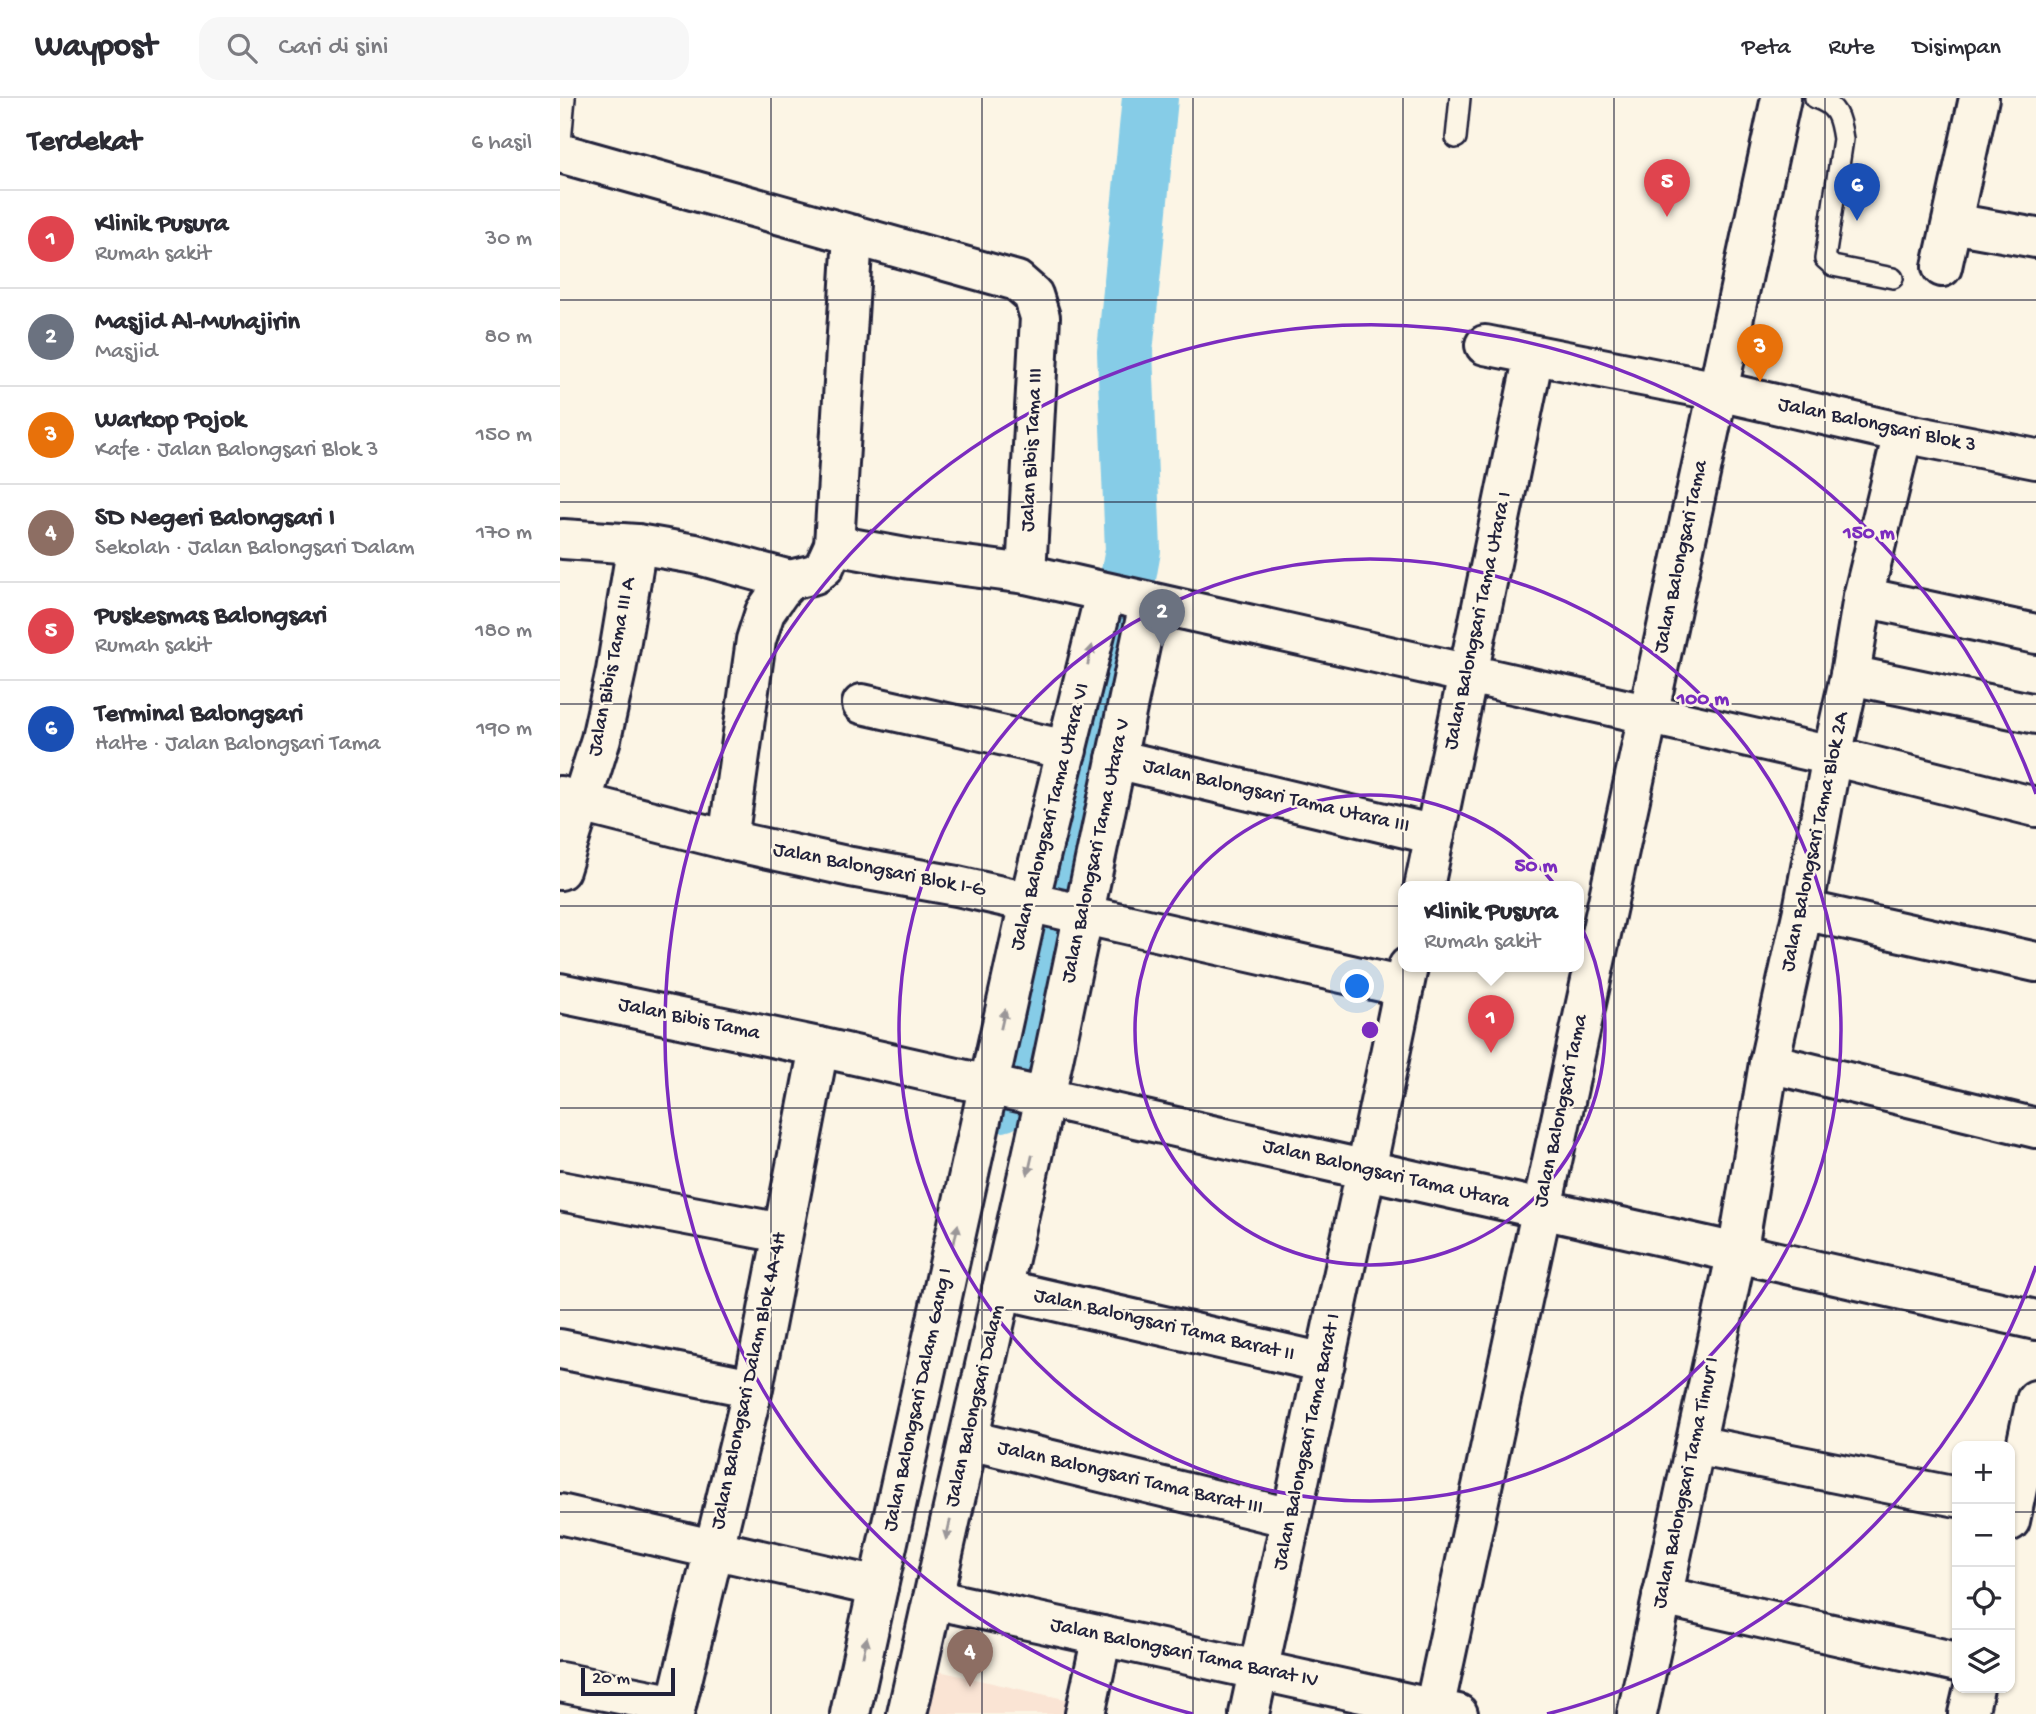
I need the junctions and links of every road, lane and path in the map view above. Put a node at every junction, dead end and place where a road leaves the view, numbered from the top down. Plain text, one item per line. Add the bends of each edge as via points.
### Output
1 (565, 98) edge
2 (1460, 98) edge
3 (1781, 98) edge
4 (1815, 98) edge
5 (1979, 98) edge
6 (1456, 138) dead end
7 (560, 153) edge
8 (1952, 223) junction
9 (853, 235) junction
10 (2036, 238) edge
11 (1942, 267) dead end
12 (1893, 278) dead end
13 (1485, 345) dead end
14 (1534, 355) junction
15 (1718, 391) junction
16 (1903, 433) junction
17 (2036, 460) edge
18 (564, 538) dead end
19 (637, 544) junction
20 (834, 545) junction
21 (1026, 575) junction
22 (790, 580) junction
23 (1863, 597) junction
24 (1125, 598) junction
25 (2036, 634) edge
26 (1468, 675) junction
27 (1850, 675) junction
28 (862, 704) dead end
29 (2036, 714) edge
30 (1648, 715) junction
31 (1067, 750) junction
32 (1832, 756) junction
33 (1116, 759) junction
34 (571, 799) edge
35 (2036, 807) edge
36 (1435, 835) junction
37 (728, 839) junction
38 (560, 870) edge
39 (1425, 881) edge
40 (1057, 909) junction
41 (1803, 910) junction
42 (2036, 962) edge
43 (1406, 977) edge
44 (560, 993) edge
45 (819, 1047) junction
46 (1769, 1063) junction
47 (994, 1087) junction
48 (1042, 1098) junction
49 (2036, 1128) edge
50 (1366, 1170) junction
51 (560, 1191) edge
52 (1541, 1209) junction
53 (782, 1233) junction
54 (1737, 1253) junction
55 (1002, 1289) junction
56 (2036, 1320) edge
57 (560, 1349) edge
58 (1325, 1363) junction
59 (753, 1388) junction
60 (2036, 1400) edge
61 (969, 1440) junction
62 (1695, 1445) junction
63 (1952, 1496) edge
64 (2017, 1512) edge
65 (560, 1514) edge
66 (1291, 1518) junction
67 (713, 1549) junction
68 (878, 1587) junction
69 (1662, 1596) junction
70 (933, 1599) junction
71 (1102, 1636) junction
72 (1952, 1661) edge
73 (1259, 1670) junction
74 (560, 1682) edge
75 (1973, 1693) edge
76 (675, 1709) edge
77 (1441, 1712) edge
78 (850, 1714) edge
79 (907, 1714) edge
80 (1085, 1714) edge
81 (1249, 1714) edge
82 (1637, 1714) edge
83 (1968, 1714) edge

1 - 7 lane
2 - 6 lane
3 - 15 street, Jalan Balongsari Tama
4 - 12 lane via 1828,102 1841,120 1843,139 1825,259 1833,266
5 - 8 street
7 - 9 street, Jalan Bibis Tama III
8 - 10 street
8 - 11 street
9 - 20 street
9 - 21 street, Jalan Bibis Tama III via 1017,281 1033,295 1040,317
13 - 14 street
14 - 15 street
14 - 26 street, Jalan Balongsari Tama Utara I
15 - 16 street, Jalan Balongsari Blok 3
15 - 30 street, Jalan Balongsari Tama
16 - 17 street, Jalan Balongsari Blok 3
16 - 23 street, Jalan Balongsari Tama Blok 2A
18 - 19 street
19 - 22 street via 695,554
19 - 34 street, Jalan Bibis Tama III A via 601,739
20 - 21 street
20 - 22 street via 824,567
21 - 24 street
22 - 37 street via 765,612 756,640
23 - 25 street
23 - 27 street, Jalan Balongsari Tama Blok 2A
24 - 26 street
31 -> 24 street, Jalan Balongsari Tama Utara VI
24 - 33 street, Jalan Balongsari Tama Utara V
26 - 30 street
26 - 36 street, Jalan Balongsari Tama Utara I
27 - 29 street
27 - 32 street, Jalan Balongsari Tama Blok 2A
28 - 31 street
30 - 32 street
30 - 52 street, Jalan Balongsari Tama
31 - 40 street, Jalan Balongsari Tama Utara VI
32 - 35 street
32 - 41 street, Jalan Balongsari Tama Blok 2A
33 - 36 street, Jalan Balongsari Tama Utara III
33 - 40 street, Jalan Balongsari Tama Utara V
34 - 37 street, Jalan Balongsari Blok I-G
34 - 38 street, Jalan Bibis Tama III A
36 - 39 street, Jalan Balongsari Tama Utara I
37 - 40 street, Jalan Balongsari Blok I-G
40 - 43 street, Jalan Balongsari Blok I-G
47 -> 40 street, Jalan Balongsari Tama Utara VI
40 - 48 street, Jalan Balongsari Tama Utara V
41 - 42 street
41 - 46 street, Jalan Balongsari Tama Blok 2A
43 - 50 street
44 - 45 street, Jalan Bibis Tama
45 - 47 street, Jalan Balongsari Tama Utara
45 - 53 street, Jalan Balongsari Dalam Blok 4A-4H
46 - 49 street
46 - 54 street, Jalan Balongsari Tama Blok 2A
47 - 48 street, Jalan Balongsari Tama Utara
68 -> 47 street, Jalan Balongsari Dalam Gang I
48 - 50 street, Jalan Balongsari Tama Utara
48 -> 55 street, Jalan Balongsari Dalam
50 - 52 street, Jalan Balongsari Tama Utara
50 - 58 street, Jalan Balongsari Tama Barat I
51 - 53 street
52 - 54 street, Jalan Balongsari Tama Utara
52 - 77 street, Jalan Balongsari Tama
53 - 59 street, Jalan Balongsari Dalam Blok 4A-4H
54 - 56 street, Jalan Balongsari Tama Utara
54 - 62 street, Jalan Balongsari Tama Timur I
55 - 58 street, Jalan Balongsari Tama Barat II
55 - 61 street, Jalan Balongsari Dalam
57 - 59 street
58 - 66 street, Jalan Balongsari Tama Barat I
59 - 67 street, Jalan Balongsari Dalam Blok 4A-4H
60 - 64 street
61 - 66 street, Jalan Balongsari Tama Barat III
61 -> 70 street, Jalan Balongsari Dalam
62 - 63 street
62 - 69 street, Jalan Balongsari Tama Timur I
65 - 67 street
66 - 73 street, Jalan Balongsari Tama Barat I
67 - 68 street
67 - 76 street, Jalan Balongsari Dalam Blok 4A-4H
78 -> 68 street, Jalan Balongsari Dalam Gang I
69 - 72 street
69 - 82 street, Jalan Balongsari Tama Timur I
70 - 71 street, Jalan Balongsari Tama Barat IV
70 - 79 street, Jalan Balongsari Dalam
71 - 73 street, Jalan Balongsari Tama Barat IV
71 - 80 street
73 - 77 street, Jalan Balongsari Tama Barat IV
73 - 81 street, Jalan Balongsari Tama Barat I
74 - 76 street
75 - 83 street

